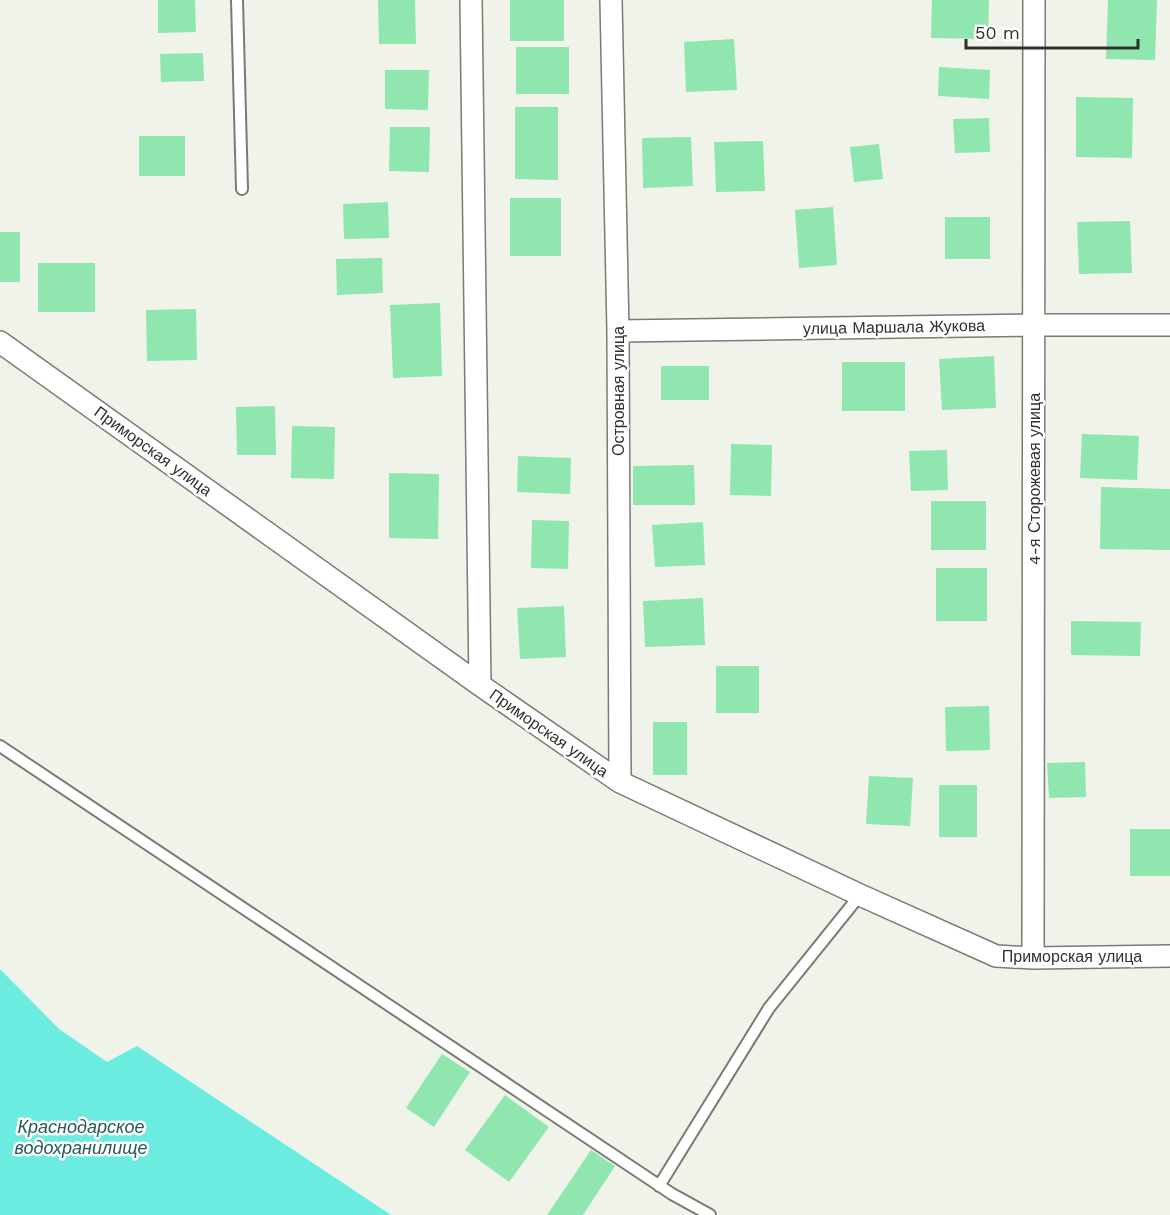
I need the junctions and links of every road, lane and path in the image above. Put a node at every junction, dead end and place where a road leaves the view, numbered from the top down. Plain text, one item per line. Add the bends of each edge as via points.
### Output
1 (237, 0) edge
2 (471, 0) edge
3 (611, 0) edge
4 (1034, 0) edge
5 (242, 189) dead end
6 (1034, 325) junction
7 (1170, 325) edge
8 (618, 331) junction
9 (0, 342) edge
10 (480, 685) junction
11 (0, 746) edge
12 (620, 782) junction
13 (860, 895) junction
14 (1170, 956) edge
15 (1033, 958) junction
16 (659, 1186) junction
17 (710, 1215) edge

1 - 5 lane
2 - 10 street
3 - 8 street, Островная улица
4 - 6 street, 4-я Сторожевая улица
6 - 7 street, улица Маршала Жукова
6 - 8 street, улица Маршала Жукова
6 - 15 street, 4-я Сторожевая улица
8 - 12 street, Островная улица
9 - 10 street, Приморская улица
10 - 12 street, Приморская улица
11 - 16 lane
12 - 13 street, Приморская улица
13 - 15 street, Приморская улица via 996,956
13 - 16 lane via 769,1008
14 - 15 street, Приморская улица
16 - 17 lane

